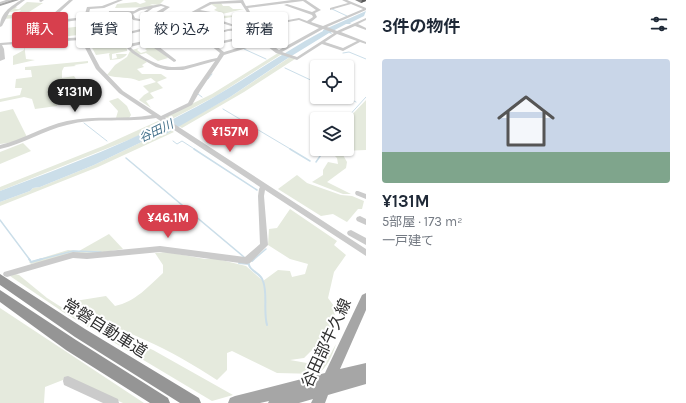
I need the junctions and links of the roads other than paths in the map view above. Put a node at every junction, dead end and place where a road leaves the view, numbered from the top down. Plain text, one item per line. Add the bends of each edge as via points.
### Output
1 (10, 0) edge
2 (17, 0) edge
3 (24, 0) edge
4 (71, 0) edge
5 (121, 0) edge
6 (242, 0) edge
7 (278, 0) edge
8 (303, 0) edge
9 (344, 0) edge
10 (222, 1) edge
11 (210, 2) edge
12 (351, 2) junction
13 (0, 4) edge
14 (283, 4) junction
15 (151, 7) junction
16 (245, 7) junction
17 (331, 9) dead end
18 (366, 9) edge
19 (163, 10) junction
20 (196, 10) junction
21 (56, 12) edge
22 (87, 12) edge
23 (133, 12) joint
24 (145, 12) edge
25 (160, 12) edge
26 (172, 12) dead end
27 (193, 12) edge
28 (249, 12) edge
29 (313, 14) junction
30 (366, 19) edge
31 (140, 21) edge
32 (288, 21) edge
33 (308, 22) junction
34 (354, 24) junction
35 (232, 25) edge
36 (0, 26) edge
37 (366, 28) edge
38 (322, 29) junction
39 (335, 33) junction
40 (360, 41) junction
41 (366, 42) edge
42 (323, 43) junction
43 (12, 44) edge
44 (0, 45) edge
45 (87, 48) edge
46 (129, 48) edge
47 (132, 48) edge
48 (138, 48) dead end
49 (156, 48) edge
50 (215, 48) edge
51 (244, 48) edge
52 (271, 48) edge
53 (278, 52) junction
54 (221, 56) junction
55 (0, 60) edge
56 (174, 61) dead end
57 (189, 66) junction
58 (195, 71) dead end
59 (160, 118) junction
60 (0, 147) edge
61 (265, 187) junction
62 (358, 193) dead end
63 (366, 197) edge
64 (351, 233) dead end
65 (366, 242) edge
66 (366, 253) edge
67 (3, 276) edge
68 (0, 295) edge
69 (366, 298) edge
70 (366, 369) edge
71 (366, 378) edge
72 (68, 381) dead end
73 (326, 384) junction
74 (283, 402) edge
75 (114, 403) edge
76 (163, 403) edge
77 (194, 403) edge
78 (237, 403) edge
79 (318, 403) edge

1 - 13 street
2 - 13 main road
3 - 36 street via 8,10
4 - 21 street
5 - 22 street via 103,7 88,8
6 - 10 street
6 - 16 street
7 - 14 street
8 - 14 street
8 - 29 street via 319,10
9 - 12 street
10 - 11 street
11 - 20 street
12 - 17 street
12 - 18 street
14 - 16 street
14 - 29 street
15 - 19 street via 168,7
15 - 23 street
15 - 24 street
16 - 28 street
18 - 38 street
19 - 25 street
19 - 26 street
20 - 27 street
20 - 35 street via 212,14 219,21
23 - 31 street via 131,14 134,19
29 - 33 street via 315,17
30 - 34 street
32 - 33 street via 296,19
33 - 38 street
34 - 37 street
34 - 39 street
38 - 39 street
38 - 53 street
39 - 40 street
39 - 42 street
40 - 41 street
40 - 42 street via 343,50
42 - 53 street via 296,59
43 - 44 street
44 - 55 street via 3,59
45 - 59 street via 95,64 110,82
46 - 57 street via 164,70
47 - 48 street
49 - 56 street
50 - 54 street
51 - 54 street
52 - 53 street
54 - 57 street
54 - 59 street via 190,104
57 - 58 street
59 - 60 street via 65,124 19,143
59 - 61 street
61 - 66 street
61 - 67 street via 261,196 264,245 247,261 160,249 73,255
62 - 63 street
64 - 65 street
67 - 77 highway, 常磐自動車道 via 80,333
68 - 76 highway via 71,345
69 - 73 main road, 谷田部牛久線
70 - 73 main road
71 - 73 main road
72 - 75 street
73 - 74 main road
73 - 78 main road
73 - 79 main road, 谷田部牛久線

